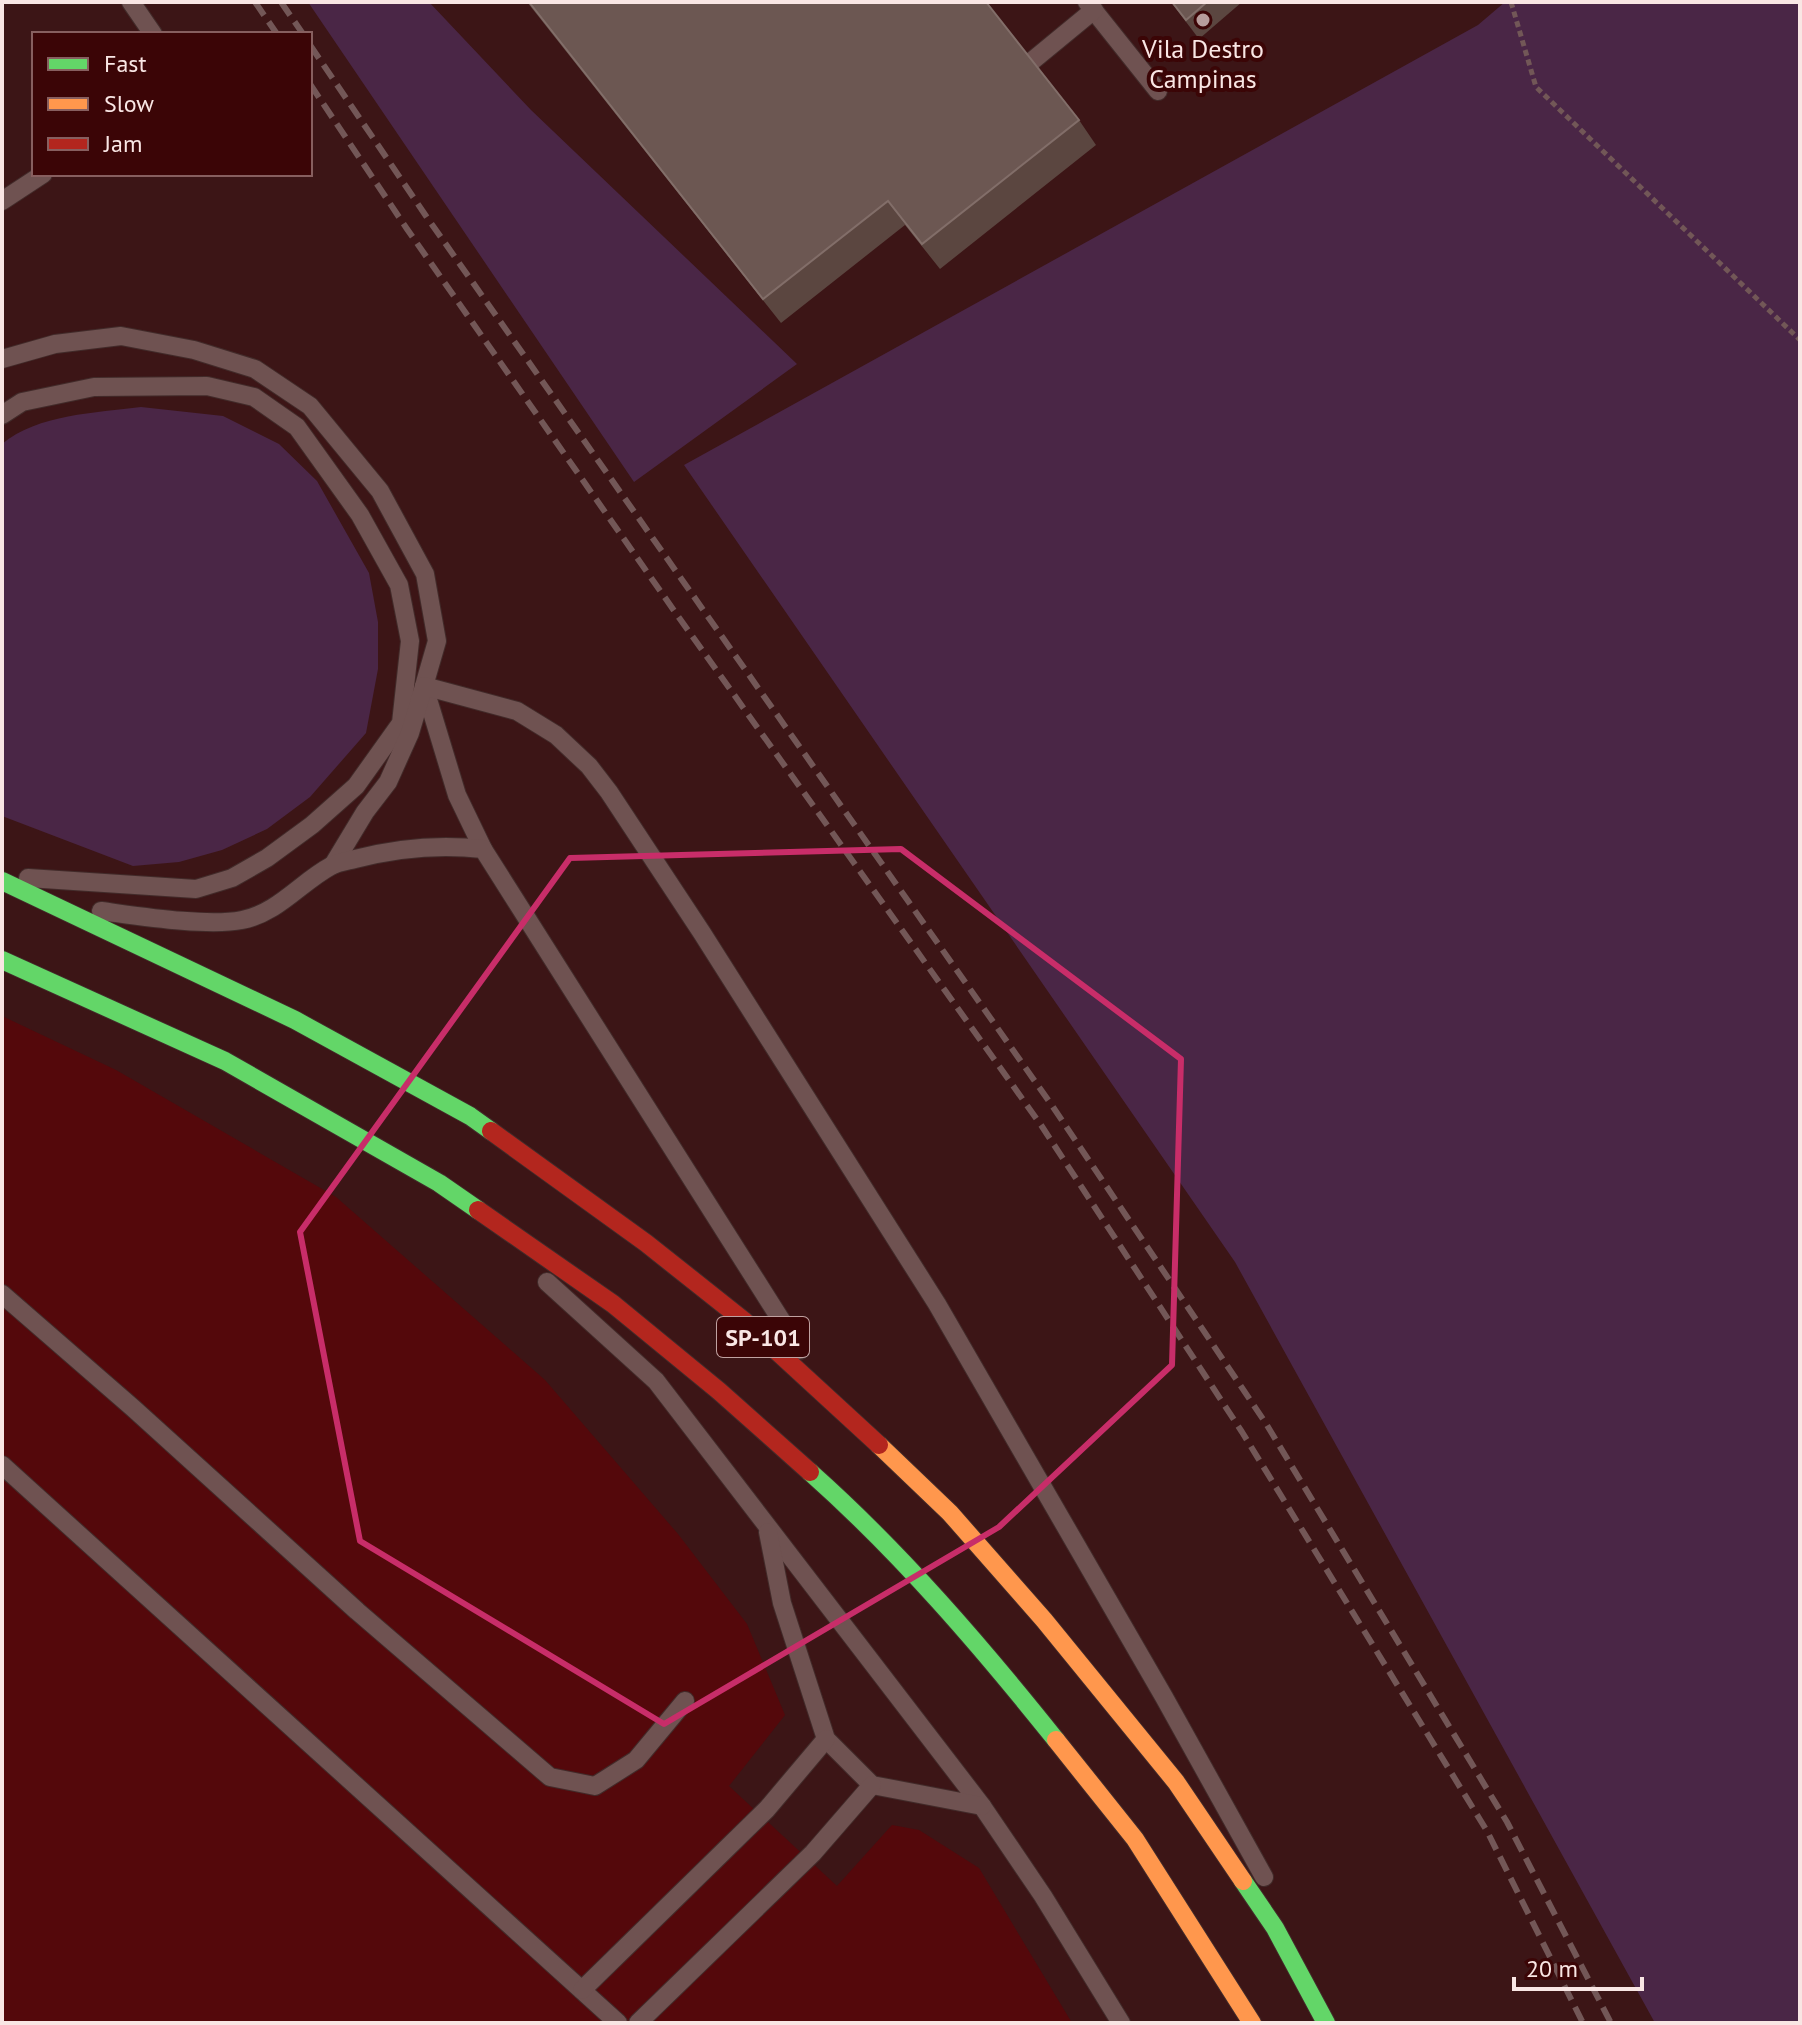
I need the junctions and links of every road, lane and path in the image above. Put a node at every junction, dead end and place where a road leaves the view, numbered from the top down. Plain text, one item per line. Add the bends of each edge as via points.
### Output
1 (131, 2) edge
2 (1511, 2) edge
3 (1091, 6) edge
4 (152, 32) edge
5 (998, 88) edge
6 (1158, 91) dead end
7 (40, 176) edge
8 (2, 201) edge
9 (1800, 340) edge
10 (2, 359) edge
11 (2, 415) edge
12 (424, 686) junction
13 (483, 849) junction
14 (333, 865) junction
15 (2, 878) edge
16 (62, 907) junction
17 (2, 960) edge
18 (439, 1183) junction
19 (2, 1294) edge
20 (829, 1397) junction
21 (2, 1465) edge
22 (766, 1525) junction
23 (685, 1701) dead end
24 (826, 1739) junction
25 (872, 1785) junction
26 (982, 1806) junction
27 (582, 1990) junction
28 (618, 2023) edge
29 (638, 2023) edge
30 (1121, 2023) edge
31 (1252, 2023) edge
32 (1326, 2023) edge
33 (1335, 2023) edge

1 - 4 lane
2 - 9 path via 1536,87
3 - 5 lane
3 - 6 lane
7 - 8 lane
10 - 12 lane via 55,344 121,336 255,369 310,406 380,491 425,574 437,641
11 - 15 lane via 22,402 94,387 207,386 254,397 297,427 360,515 399,585 410,641 401,723 356,786 267,858 232,878 196,889
12 - 13 lane via 457,795
12 - 14 lane via 388,782
12 - 33 lane via 517,711 556,735 609,792 937,1304 1300,1940
13 - 14 lane via 415,847
13 - 20 lane
14 - 16 lane via 278,905 243,920 159,918
15 - 16 highway, SP-101
16 - 20 highway, SP-101 via 295,1020 470,1116 670,1262
17 - 18 highway, SP-101 via 225,1061
18 - 22 lane via 656,1381
18 - 31 highway, SP-101 via 613,1304 827,1487 902,1561 984,1650 1135,1839
19 - 23 lane via 550,1777 595,1786 636,1760
20 - 32 highway, SP-101 via 950,1513 1176,1782 1275,1928
21 - 27 lane
22 - 24 lane via 782,1603
22 - 26 lane
24 - 25 lane
24 - 27 lane via 767,1809
25 - 26 lane
25 - 29 lane via 813,1853
26 - 30 lane
27 - 28 lane

